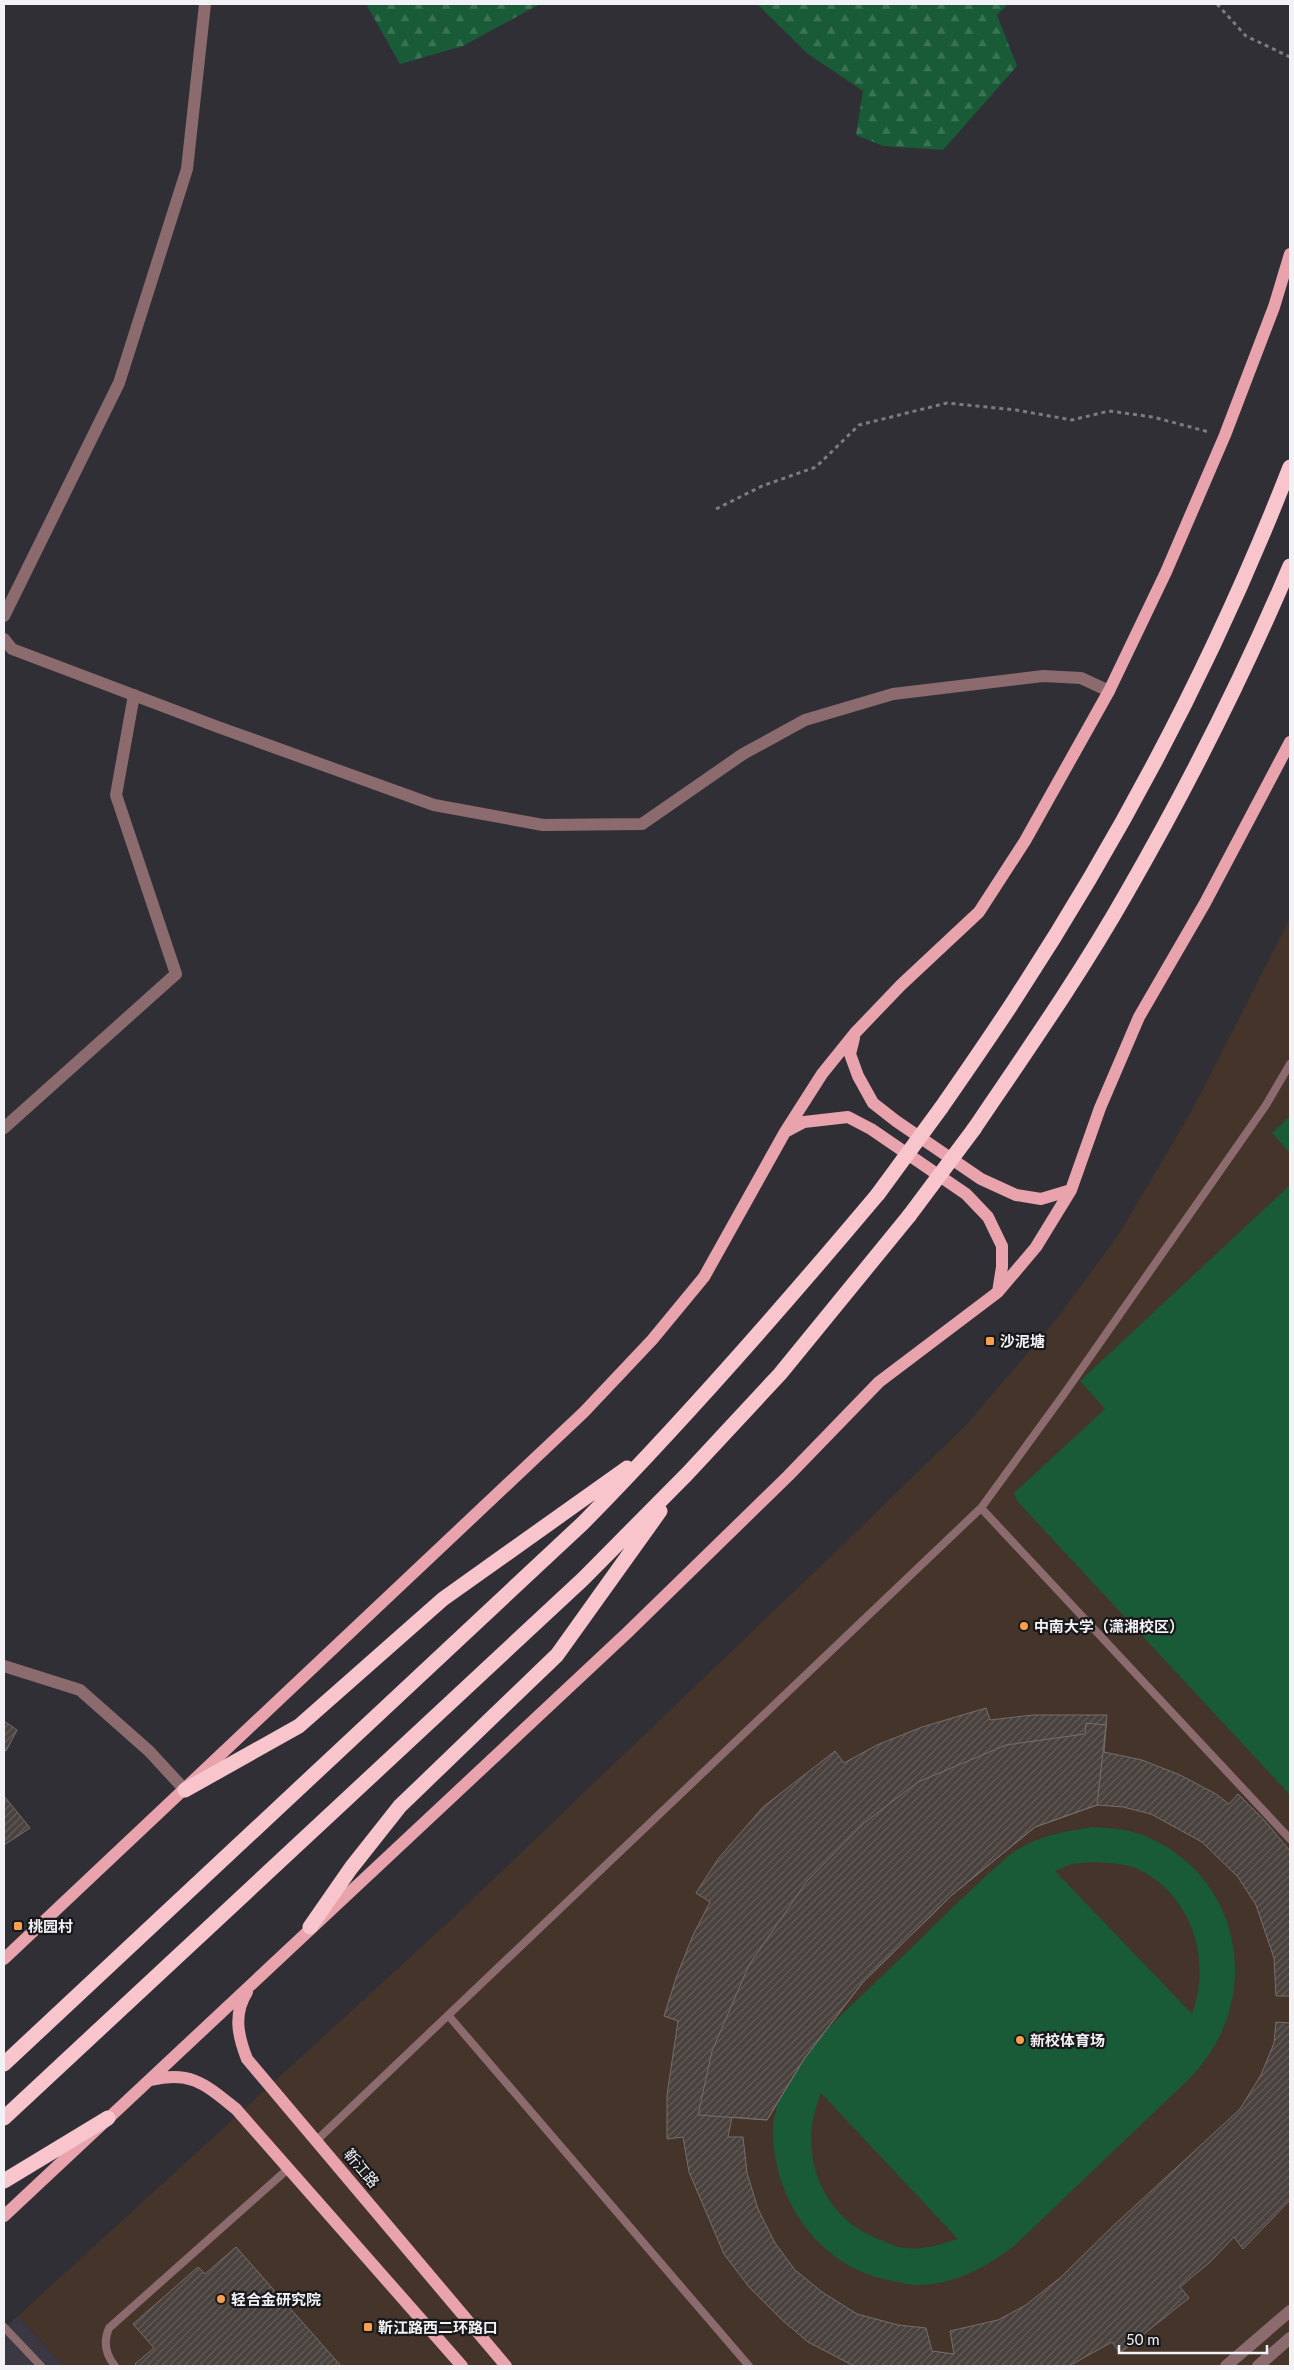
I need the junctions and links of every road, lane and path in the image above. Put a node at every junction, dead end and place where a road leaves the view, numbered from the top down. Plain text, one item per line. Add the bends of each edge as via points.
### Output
1 (205, 4) edge
2 (1217, 4) edge
3 (1290, 57) edge
4 (1290, 254) edge
5 (1224, 436) junction
6 (1290, 467) edge
7 (716, 509) dead end
8 (1290, 566) edge
9 (4, 616) edge
10 (4, 639) edge
11 (1108, 691) junction
12 (134, 695) junction
13 (1290, 742) edge
14 (855, 1034) junction
15 (1290, 1064) edge
16 (4, 1128) edge
17 (785, 1132) junction
18 (1071, 1190) junction
19 (998, 1292) junction
20 (657, 1448) junction
21 (687, 1474) junction
22 (981, 1508) junction
23 (4, 1666) edge
24 (185, 1790) junction
25 (1290, 1839) edge
26 (310, 1927) junction
27 (4, 1959) edge
28 (256, 1979) junction
29 (448, 2015) junction
30 (4, 2064) edge
31 (149, 2081) junction
32 (4, 2118) edge
33 (108, 2118) junction
34 (317, 2140) junction
35 (289, 2168) junction
36 (4, 2181) edge
37 (4, 2216) edge
38 (1290, 2311) edge
39 (4, 2327) edge
40 (1290, 2338) edge
41 (41, 2366) edge
42 (115, 2366) edge
43 (462, 2366) edge
44 (506, 2366) edge
45 (749, 2366) edge
46 (1226, 2366) edge
47 (1258, 2366) edge

1 - 9 street via 186,169 119,383
2 - 3 path via 1246,36
4 - 5 main road via 1274,307
5 - 7 path via 1153,417 1108,411 1072,420 947,403 859,425 816,467 762,486
5 - 11 main road via 1166,572
6 - 20 highway, bridge via 1212,648 1153,766 1088,882 1026,982 878,1194 768,1325
8 - 21 highway, bridge via 1247,666 1126,896 1050,1016 974,1129 909,1216 780,1374
10 - 12 street via 12,649
11 - 12 street via 1081,678 1043,676 893,694 805,720 743,754 642,824 543,825 434,805
11 - 14 main road via 1025,841 979,912 901,985
12 - 16 street via 116,795 176,974
13 - 18 main road via 1205,903 1138,1017 1100,1108
14 - 17 main road via 822,1074
14 - 18 main road via 850,1054 858,1076 873,1102 896,1121 982,1179 1016,1195 1040,1199
15 - 22 lane via 1266,1105
17 - 19 main road via 804,1122 848,1117 871,1129 966,1194 988,1217 1002,1246
17 - 24 main road via 704,1277 652,1340 576,1419
18 - 19 main road via 1036,1247
19 - 26 main road via 879,1382 628,1632
20 - 24 highway via 443,1599 299,1726
20 - 30 highway via 505,1597
21 - 26 highway via 557,1655 400,1806
21 - 32 highway via 576,1586
22 - 25 lane
22 - 29 lane
23 - 24 street via 80,1690 149,1751
24 - 27 main road
26 - 28 main road
28 - 31 main road
28 - 34 main road, 靳江路 via 241,2002 237,2024 240,2042 248,2059
29 - 34 lane
29 - 45 lane
31 - 33 main road
31 - 35 main road via 165,2076 189,2077 215,2093 236,2109
33 - 36 highway
33 - 37 main road
34 - 44 main road, 靳江路
35 - 42 lane via 109,2328 105,2349
35 - 43 main road
38 - 46 street
39 - 41 lane
40 - 47 street

